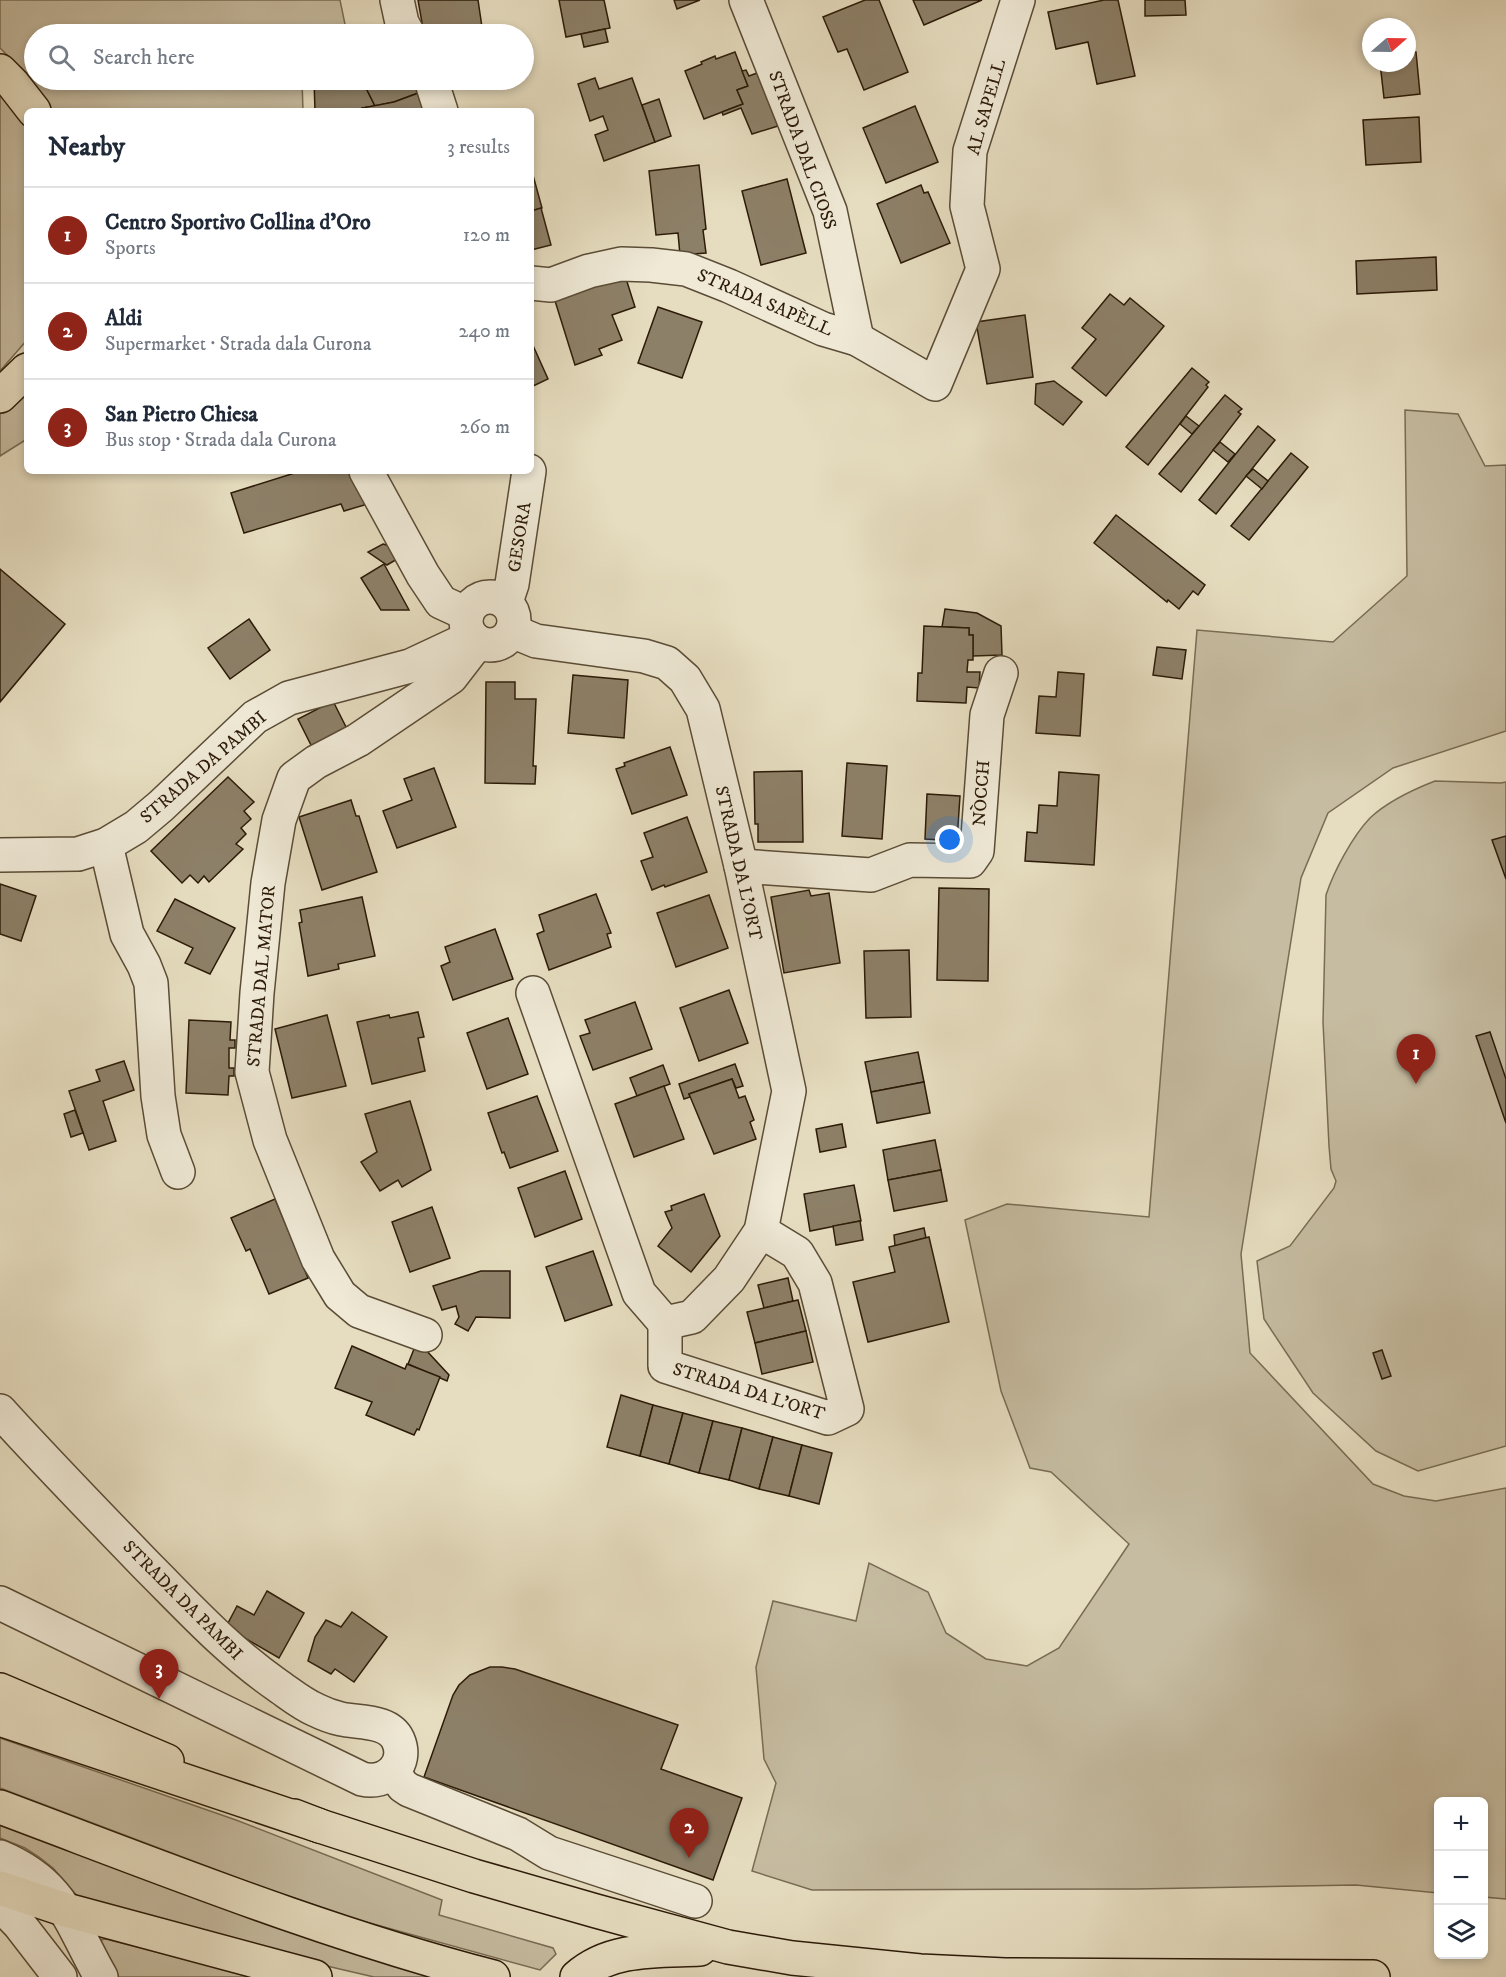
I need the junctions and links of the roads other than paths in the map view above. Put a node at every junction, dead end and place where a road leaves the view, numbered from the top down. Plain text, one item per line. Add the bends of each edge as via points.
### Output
1 (746, 0) edge
2 (1018, 0) edge
3 (0, 71) edge
4 (434, 90) edge
5 (32, 108) edge
6 (440, 108) edge
7 (534, 283) edge
8 (857, 339) junction
9 (24, 373) edge
10 (935, 384) joint
11 (0, 396) edge
12 (368, 474) edge
13 (530, 474) edge
14 (509, 617) junction
15 (472, 631) junction
16 (1001, 673) dead end
17 (106, 845) junction
18 (0, 855) edge
19 (741, 866) junction
20 (533, 993) dead end
21 (178, 1172) dead end
22 (761, 1231) junction
23 (665, 1323) junction
24 (425, 1335) dead end
25 (0, 1411) edge
26 (0, 1603) edge
27 (0, 1690) edge
28 (0, 1719) edge
29 (393, 1772) junction
30 (0, 1807) edge
31 (320, 1826) junction
32 (0, 1857) edge
33 (0, 1888) edge
34 (695, 1901) dead end
35 (0, 1904) edge
36 (66, 1910) junction
37 (728, 1947) junction
38 (60, 1977) edge
39 (101, 1977) edge
40 (315, 1977) edge
41 (493, 1977) edge
42 (577, 1977) edge
43 (1373, 1977) edge

1 - 8 street, STRADA DAL CIOSS via 830,211
2 - 10 street, AL SAPELL via 970,152 967,206 983,269
3 - 5 main road
4 - 6 street
7 - 8 street, STRADA SAPÈLL via 551,285 621,264 686,269 823,329
8 - 10 street, STRADA SAPÈLL
9 - 11 main road
12 - 15 street via 423,576 441,602
13 - 14 street, GESORA
14 - 15 street via 501,642 494,645
14 - 15 street via 491,596 483,597 476,601
14 - 19 street, STRADA DA L'ORT via 536,641 644,656 667,663 685,679 703,709
15 - 17 street, STRADA DA PAMBI via 410,666 289,698 255,717 161,806
15 - 24 street, STRADA DAL MATOR via 451,677 294,778 279,820 268,883 257,993 252,1072 270,1140 318,1259 340,1295 359,1311
16 - 19 street, NÒCCH via 987,715 977,851 970,861 910,861 871,875
17 - 18 street, STRADA DA PAMBI via 78,854
17 - 21 street via 127,934 151,983 158,1096 165,1135
19 - 22 street, STRADA DA L'ORT via 789,1091
20 - 23 street via 639,1293
22 - 23 street, STRADA DA L'ORT via 729,1279 692,1317
22 - 23 street, STRADA DA L'ORT via 797,1253 815,1283 847,1409 828,1419 665,1366
25 - 29 street, STRADA DA PAMBI via 224,1644 255,1670 315,1710 391,1731 401,1753
26 - 29 street via 362,1779 381,1779
27 - 31 main road
28 - 31 main road
29 - 34 street via 409,1790 518,1834 549,1852
30 - 41 main road via 292,1916
31 - 37 main road via 474,1876
32 - 36 street via 38,1880
33 - 36 main road
35 - 38 street
36 - 39 street
36 - 40 main road
37 - 42 main road via 621,1954
37 - 43 main road via 920,1971 1070,1976

